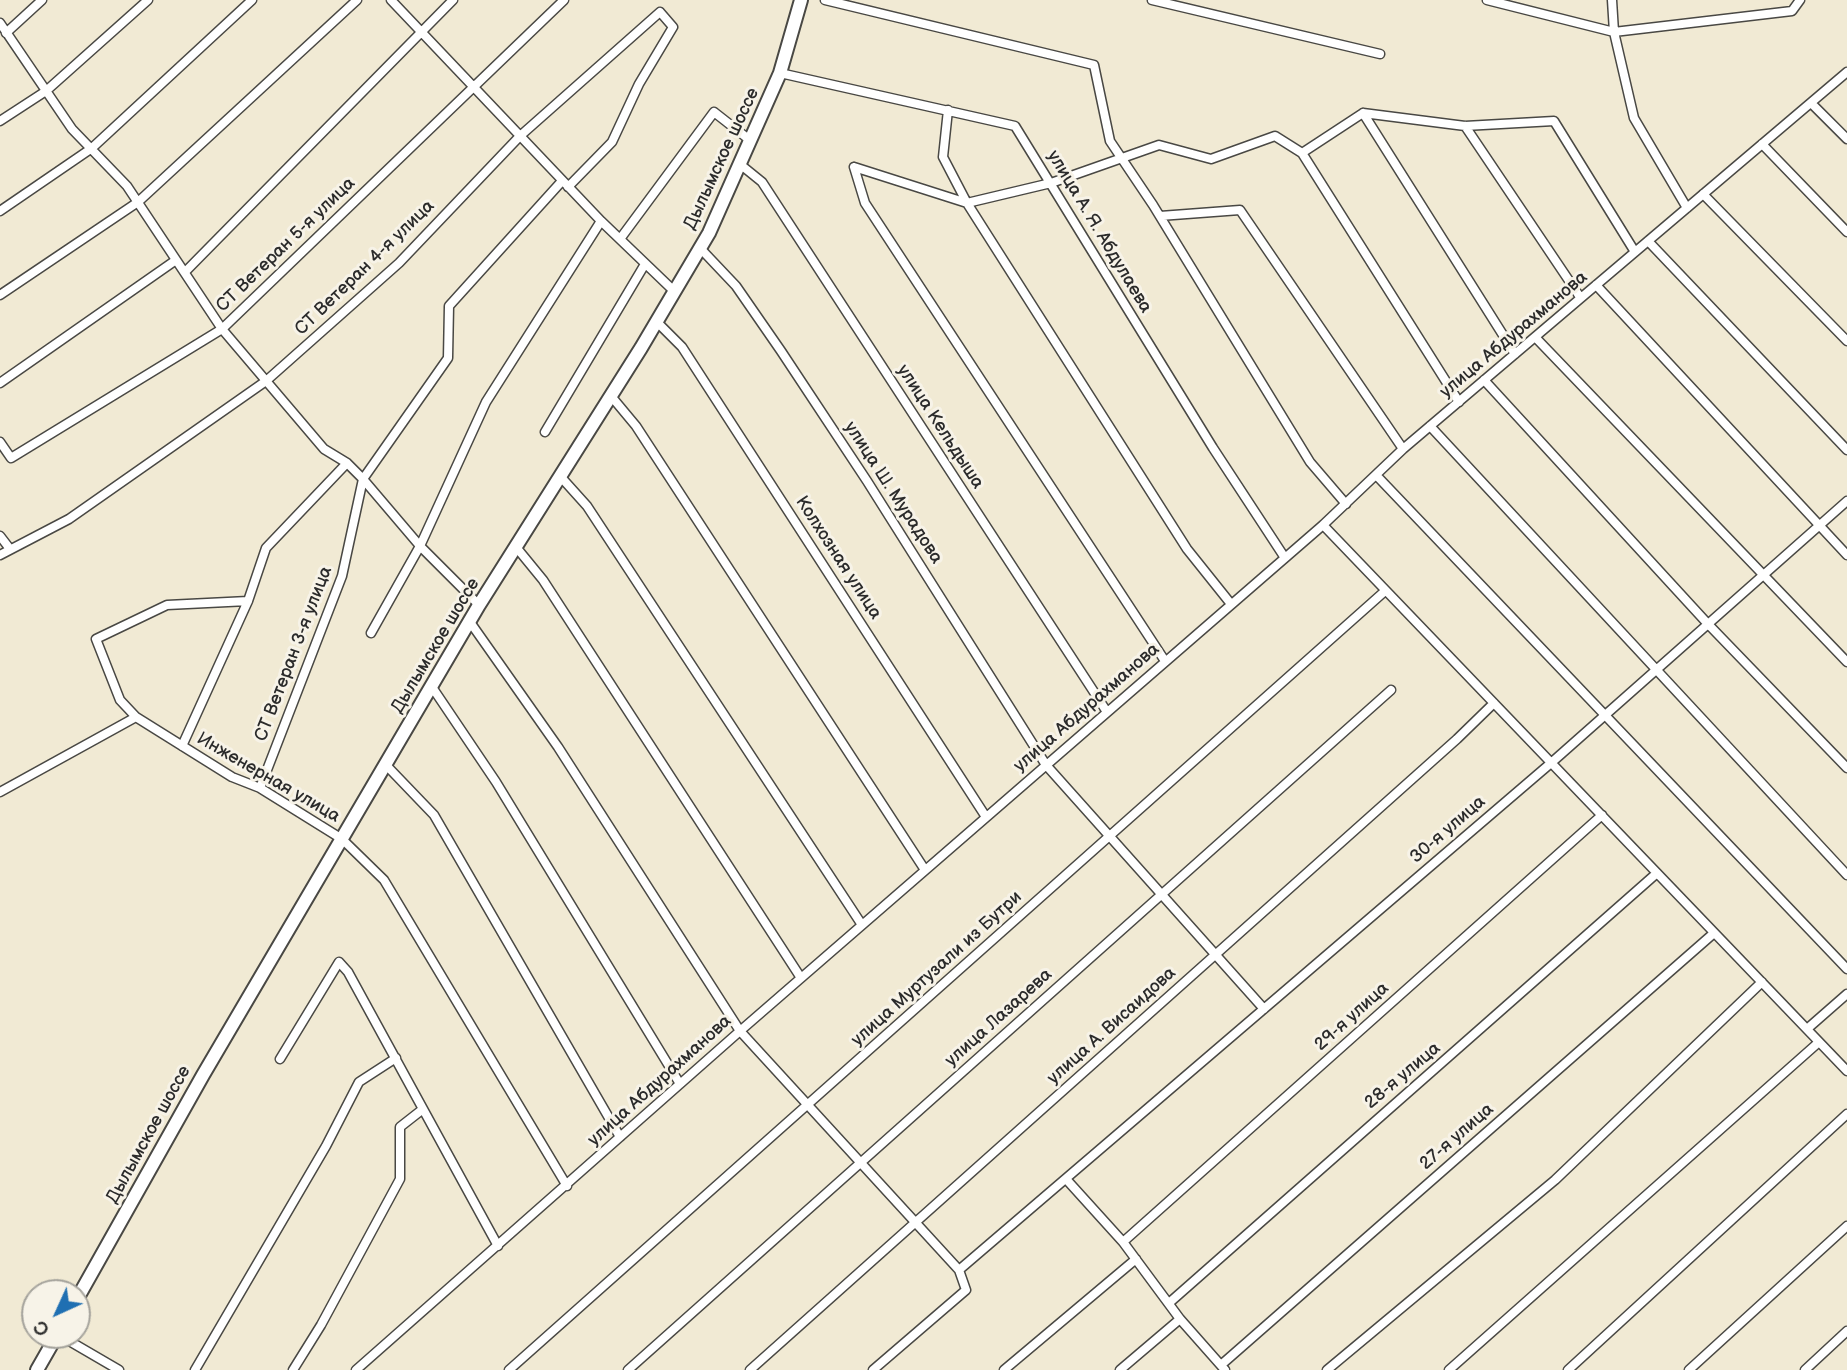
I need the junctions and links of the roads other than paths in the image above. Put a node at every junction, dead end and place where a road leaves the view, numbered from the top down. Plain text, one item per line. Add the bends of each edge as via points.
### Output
1 (42, 0) edge
2 (148, 0) edge
3 (252, 0) edge
4 (358, 0) edge
5 (391, 0) edge
6 (453, 0) edge
7 (564, 0) edge
8 (801, 0) edge
9 (825, 0) edge
10 (1152, 0) edge
11 (1487, 0) edge
12 (1612, 0) edge
13 (1800, 0) edge
14 (1510, 3) edge
15 (660, 12) joint
16 (0, 23) edge
17 (421, 32) junction
18 (1614, 32) junction
19 (6, 33) junction
20 (1380, 54) dead end
21 (780, 73) junction
22 (1845, 74) edge
23 (472, 85) junction
24 (46, 90) junction
25 (1811, 103) junction
26 (948, 110) junction
27 (1363, 113) junction
28 (0, 121) edge
29 (1465, 126) junction
30 (520, 136) junction
31 (1847, 139) edge
32 (751, 141) junction
33 (1762, 144) junction
34 (92, 149) junction
35 (1302, 153) junction
36 (1122, 158) junction
37 (741, 165) junction
38 (1051, 183) junction
39 (565, 184) junction
40 (1703, 194) junction
41 (138, 202) junction
42 (967, 203) junction
43 (1687, 208) junction
44 (0, 211) edge
45 (1160, 216) junction
46 (601, 221) junction
47 (1847, 232) edge
48 (620, 239) junction
49 (1648, 242) junction
50 (700, 248) junction
51 (1635, 252) junction
52 (176, 260) junction
53 (645, 264) junction
54 (185, 272) junction
55 (1597, 285) junction
56 (675, 292) junction
57 (0, 295) edge
58 (1580, 297) junction
59 (657, 322) junction
60 (222, 329) junction
61 (1535, 337) junction
62 (1847, 341) edge
63 (1515, 354) junction
64 (1484, 380) junction
65 (266, 381) junction
66 (0, 383) edge
67 (611, 396) junction
68 (1459, 402) junction
69 (1430, 426) junction
70 (545, 432) dead end
71 (0, 442) edge
72 (1403, 449) junction
73 (1847, 450) edge
74 (347, 463) junction
75 (1376, 475) junction
76 (560, 476) junction
77 (363, 478) junction
78 (1847, 501) edge
79 (1346, 504) junction
80 (1322, 525) junction
81 (1819, 526) junction
82 (0, 536) edge
83 (420, 546) junction
84 (516, 547) junction
85 (10, 549) junction
86 (0, 555) edge
87 (1847, 555) edge
88 (1285, 558) junction
89 (1762, 575) junction
90 (1385, 591) junction
91 (248, 601) junction
92 (1231, 604) junction
93 (480, 605) junction
94 (470, 622) junction
95 (1707, 623) junction
96 (372, 634) dead end
97 (1165, 661) junction
98 (1847, 662) edge
99 (1654, 670) junction
100 (432, 687) junction
101 (1391, 690) dead end
102 (1494, 703) junction
103 (1107, 712) junction
104 (1604, 714) junction
105 (136, 717) junction
106 (182, 746) junction
107 (1551, 763) junction
108 (386, 765) junction
109 (1046, 765) junction
110 (1847, 768) edge
111 (260, 788) junction
112 (0, 792) edge
113 (1602, 816) junction
114 (986, 817) junction
115 (1111, 835) junction
116 (342, 839) junction
117 (925, 870) junction
118 (1657, 873) junction
119 (1847, 875) edge
120 (1162, 894) junction
121 (862, 925) junction
122 (1714, 933) junction
123 (1216, 954) junction
124 (1847, 969) edge
125 (801, 978) junction
126 (1762, 982) junction
127 (1847, 994) edge
128 (1264, 1009) junction
129 (1807, 1029) junction
130 (740, 1031) junction
131 (1819, 1042) junction
132 (396, 1058) junction
133 (281, 1059) dead end
134 (1847, 1071) edge
135 (680, 1084) junction
136 (806, 1106) junction
137 (423, 1109) junction
138 (1847, 1114) edge
139 (620, 1137) junction
140 (859, 1163) junction
141 (1066, 1179) junction
142 (566, 1186) junction
143 (915, 1224) junction
144 (1847, 1226) edge
145 (1123, 1242) junction
146 (498, 1246) junction
147 (1136, 1259) junction
148 (959, 1270) junction
149 (89, 1279) edge
150 (1169, 1303) junction
151 (1180, 1319) junction
152 (1847, 1331) edge
153 (50, 1349) edge
154 (78, 1349) edge
155 (103, 1366) edge
156 (1223, 1368) edge
157 (37, 1370) edge
158 (119, 1370) edge
159 (195, 1370) edge
160 (293, 1370) edge
161 (355, 1370) edge
162 (509, 1370) edge
163 (628, 1370) edge
164 (750, 1370) edge
165 (873, 1370) edge
166 (1004, 1370) edge
167 (1120, 1370) edge
168 (1327, 1370) edge
169 (1449, 1370) edge
170 (1568, 1370) edge
171 (1689, 1370) edge
172 (1805, 1370) edge

1 - 19 street
2 - 24 street
3 - 34 street
4 - 41 street
5 - 17 street
6 - 17 street
7 - 23 street, СТ Ветеран 5-я улица
8 - 21 main road, Дылымское шоссе
9 - 36 street via 1094,65 1110,141
10 - 20 street
11 - 14 street
12 - 18 street
13 - 18 street via 1792,11
14 - 18 street
15 - 30 street, СТ Ветеран 4-я улица
15 - 39 street, СТ Ветеран 3-я улица via 673,27 612,142
16 - 19 street
17 - 23 street
17 - 54 street
18 - 43 street via 1634,118
19 - 24 street
21 - 26 street, улица А. Я. Абдулаева
21 - 32 main road, Дылымское шоссе
22 - 25 street, улица Абдурахманова
23 - 30 street
23 - 60 street, СТ Ветеран 5-я улица
24 - 28 street
24 - 34 street
25 - 31 street
25 - 33 street, улица Абдурахманова
26 - 38 street, улица А. Я. Абдулаева via 1015,126
26 - 42 street via 943,158
27 - 29 street
27 - 35 street
27 - 63 street
29 - 51 street via 1554,121
29 - 58 street
30 - 39 street
30 - 65 street, СТ Ветеран 4-я улица via 399,262
32 - 37 main road, Дылымское шоссе
32 - 48 street via 714,113
33 - 40 street, улица Абдурахманова
33 - 47 street
34 - 41 street
34 - 44 street
35 - 36 street via 1275,136 1211,159 1159,145
35 - 68 street
36 - 38 street
36 - 45 street
37 - 50 main road, Дылымское шоссе
37 - 103 street, улица Кельдыша via 762,182
38 - 42 street
38 - 88 street, улица А. Я. Абдулаева
39 - 46 street
39 - 77 street, СТ Ветеран 3-я улица via 449,306 448,358
40 - 43 street, улица Абдурахманова
40 - 62 street
41 - 52 street
41 - 57 street
42 - 92 street via 1186,549
42 - 97 street via 854,167 865,203
43 - 49 street, улица Абдурахманова
45 - 72 street via 1240,210
45 - 79 street via 1310,462
46 - 48 street
46 - 83 street via 486,402
48 - 53 street
49 - 51 street, улица Абдурахманова
49 - 73 street
50 - 56 main road, Дылымское шоссе
50 - 109 street, улица Ш. Мурадова via 736,286 781,351
51 - 55 street, улица Абдурахманова
52 - 54 street
52 - 66 street
53 - 56 street
53 - 70 street
54 - 60 street
55 - 58 street, улица Абдурахманова
55 - 81 street
56 - 59 main road, Дылымское шоссе
58 - 61 street, улица Абдурахманова
59 - 67 main road, Дылымское шоссе
59 - 114 street, Колхозная улица via 682,347
60 - 65 street
60 - 71 street, СТ Ветеран 5-я улица via 11,458
61 - 63 street, улица Абдурахманова
61 - 89 street
63 - 64 street, улица Абдурахманова
64 - 68 street, улица Абдурахманова
64 - 95 street
65 - 74 street via 324,449
65 - 85 street, СТ Ветеран 4-я улица via 69,519
67 - 76 main road, Дылымское шоссе
67 - 117 street via 636,426
68 - 69 street, улица Абдурахманова
69 - 72 street, улица Абдурахманова
69 - 99 street
72 - 75 street, улица Абдурахманова
74 - 77 street
74 - 91 street via 266,548
75 - 79 street, улица Абдурахманова
75 - 104 street
76 - 84 main road, Дылымское шоссе
76 - 121 street via 587,506
77 - 83 street
77 - 111 street, СТ Ветеран 3-я улица via 342,576
78 - 81 street, 30-я улица
79 - 80 street, улица Абдурахманова
80 - 88 street, улица Абдурахманова
80 - 90 street
81 - 87 street
81 - 89 street, 30-я улица
82 - 85 street
83 - 93 street
83 - 96 street
84 - 93 main road, Дылымское шоссе
84 - 125 street via 543,580
85 - 86 street, СТ Ветеран 4-я улица
88 - 92 street, улица Абдурахманова
89 - 95 street, 30-я улица
89 - 98 street
90 - 102 street
90 - 115 street, улица Муртузали из Бутри
91 - 105 street via 167,605 96,639 120,700
91 - 106 street
92 - 97 street, улица Абдурахманова
93 - 94 main road, Дылымское шоссе
94 - 100 main road, Дылымское шоссе
94 - 130 street via 558,747
95 - 99 street, 30-я улица
95 - 110 street
97 - 103 street, улица Абдурахманова
99 - 104 street, 30-я улица
99 - 119 street
100 - 108 main road, Дылымское шоссе
100 - 135 street via 496,782
101 - 120 street, улица Лазарева
102 - 107 street
102 - 123 street, улица А. Висаидова
103 - 109 street, улица Абдурахманова
104 - 107 street, 30-я улица
104 - 124 street
105 - 106 street, Инженерная улица
105 - 112 street
106 - 111 street, Инженерная улица via 232,777
107 - 113 street
107 - 128 street, 30-я улица
108 - 116 main road, Дылымское шоссе
108 - 139 street via 434,816
109 - 114 street, улица Абдурахманова
109 - 115 street, улица Ш. Мурадова
111 - 116 street, Инженерная улица
113 - 118 street
113 - 145 street, 29-я улица
114 - 117 street, улица Абдурахманова
115 - 120 street, улица Ш. Мурадова
115 - 136 street, улица Муртузали из Бутри
116 - 142 street, Инженерная улица via 384,880
116 - 149 main road, Дылымское шоссе
117 - 121 street, улица Абдурахманова
118 - 122 street
118 - 150 street, 28-я улица
120 - 123 street, улица Ш. Мурадова
120 - 140 street, улица Лазарева
121 - 125 street, улица Абдурахманова
122 - 126 street
122 - 156 street, 27-я улица
123 - 128 street, улица Ш. Мурадова
123 - 143 street, улица А. Висаидова
125 - 130 street, улица Абдурахманова
126 - 129 street
126 - 168 street via 1555,1180
127 - 129 street
128 - 141 street, 30-я улица
129 - 131 street
130 - 135 street, улица Абдурахманова
130 - 136 street
131 - 134 street
131 - 169 street
132 - 133 street via 339,962
132 - 137 street
132 - 159 street via 359,1082
135 - 139 street, улица Абдурахманова
136 - 140 street
136 - 162 street, улица Муртузали из Бутри
137 - 146 street
137 - 160 street via 400,1127 400,1179
138 - 170 street
139 - 142 street, улица Абдурахманова
140 - 143 street
140 - 163 street, улица Лазарева
141 - 145 street
141 - 148 street, 30-я улица
142 - 146 street, улица Абдурахманова
143 - 148 street
143 - 164 street, улица А. Висаидова
144 - 171 street
145 - 147 street
146 - 161 street, улица Абдурахманова
147 - 150 street
147 - 166 street
148 - 165 street via 966,1290
150 - 151 street
151 - 156 street
151 - 167 street
152 - 172 street
153 - 157 main road
154 - 155 street
155 - 158 street

